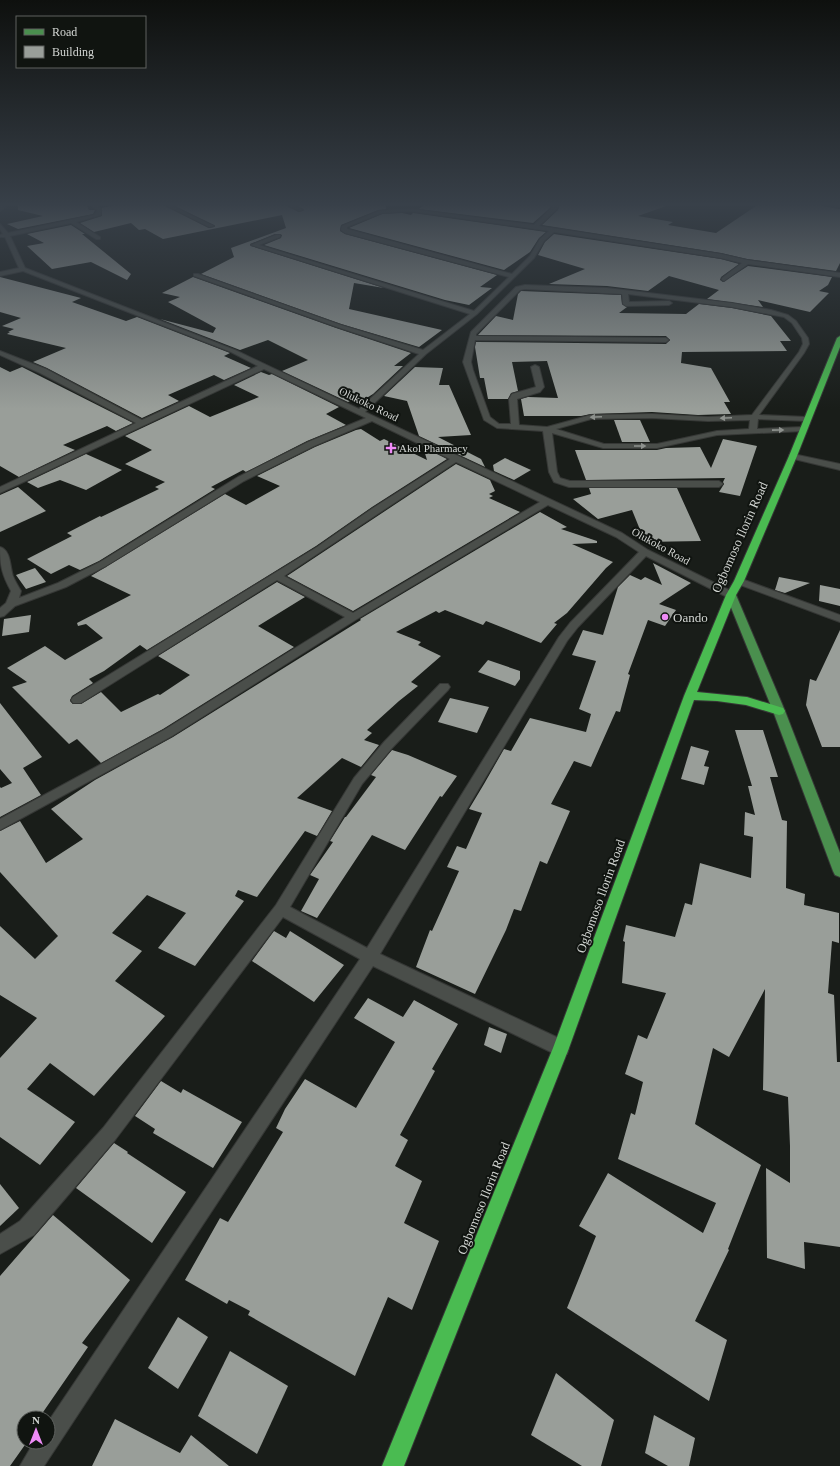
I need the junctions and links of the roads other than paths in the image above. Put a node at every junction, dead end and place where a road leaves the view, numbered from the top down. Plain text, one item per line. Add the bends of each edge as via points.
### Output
1 (31, 272) edge
2 (343, 272) edge
3 (500, 272) edge
4 (517, 272) edge
5 (734, 272) edge
6 (821, 272) edge
7 (196, 275) dead end
8 (840, 275) edge
9 (513, 276) junction
10 (724, 280) dead end
11 (625, 292) junction
12 (702, 301) junction
13 (475, 313) junction
14 (472, 338) junction
15 (840, 338) edge
16 (666, 340) dead end
17 (0, 353) edge
18 (424, 353) junction
19 (264, 366) junction
20 (535, 367) dead end
21 (361, 412) junction
22 (754, 417) junction
23 (373, 418) junction
24 (708, 419) junction
25 (142, 423) junction
26 (805, 424) junction
27 (515, 428) junction
28 (548, 429) junction
29 (753, 431) junction
30 (717, 433) junction
31 (793, 456) junction
32 (456, 459) junction
33 (840, 467) edge
34 (719, 484) dead end
35 (0, 490) edge
36 (548, 501) junction
37 (1, 552) edge
38 (645, 552) junction
39 (276, 576) junction
40 (739, 581) junction
41 (731, 595) junction
42 (10, 604) junction
43 (0, 614) edge
44 (353, 617) junction
45 (840, 619) edge
46 (444, 687) dead end
47 (690, 696) junction
48 (78, 700) dead end
49 (779, 711) junction
50 (0, 825) edge
51 (840, 871) edge
52 (281, 909) junction
53 (370, 957) junction
54 (561, 1048) junction
55 (0, 1245) edge
56 (56, 1430) edge
57 (42, 1450) edge
58 (31, 1466) edge
59 (393, 1466) edge

1 - 19 street, Olukoko Road via 233,351
2 - 13 street
3 - 9 street
4 - 9 street
5 - 10 street
6 - 8 street
7 - 18 street
9 - 13 street
11 - 12 street
11 - 12 street via 625,302 629,304
11 - 14 street via 518,288 473,333
12 - 22 street via 786,316 794,322 805,338 806,344 802,352
13 - 18 street
14 - 16 street
14 - 27 street via 467,362 487,418 497,426
15 - 26 highway, Ogbomoso Ilorin Road
17 - 25 street via 43,371
18 - 21 street
19 - 21 street, Olukoko Road
19 - 25 street
20 - 27 street via 540,387 513,399
21 - 23 street, Olukoko Road
22 -> 24 street
22 - 26 street
22 - 29 street
23 - 32 street, Olukoko Road
23 - 42 street via 294,452 241,479 103,564 62,585
24 -> 28 street via 652,416 591,417
24 - 30 street
25 - 35 street
29 -> 26 street
26 - 31 highway, Ogbomoso Ilorin Road
27 - 28 street
28 -> 30 street via 603,446 657,446
28 - 34 street via 553,472 557,480 569,484
29 - 30 street
31 - 33 street
31 - 40 highway, Ogbomoso Ilorin Road
32 - 36 street, Olukoko Road
32 - 39 street
36 - 38 street, Olukoko Road via 619,535
36 - 44 street
37 - 42 street via 8,577 16,591
38 - 41 street, Olukoko Road
38 - 53 street via 563,639
39 - 44 street
39 - 48 street
40 - 41 highway, Ogbomoso Ilorin Road
40 - 45 street
41 - 47 highway, Ogbomoso Ilorin Road
41 - 49 main road
42 - 43 street
44 - 50 street via 168,733
46 - 52 street via 388,745 358,782
47 - 49 highway via 747,701
47 - 54 highway, Ogbomoso Ilorin Road
49 - 51 main road
52 - 53 street
52 - 55 street via 108,1134 27,1228
53 - 54 street
53 - 56 street
54 - 59 highway, Ogbomoso Ilorin Road
57 - 58 street

